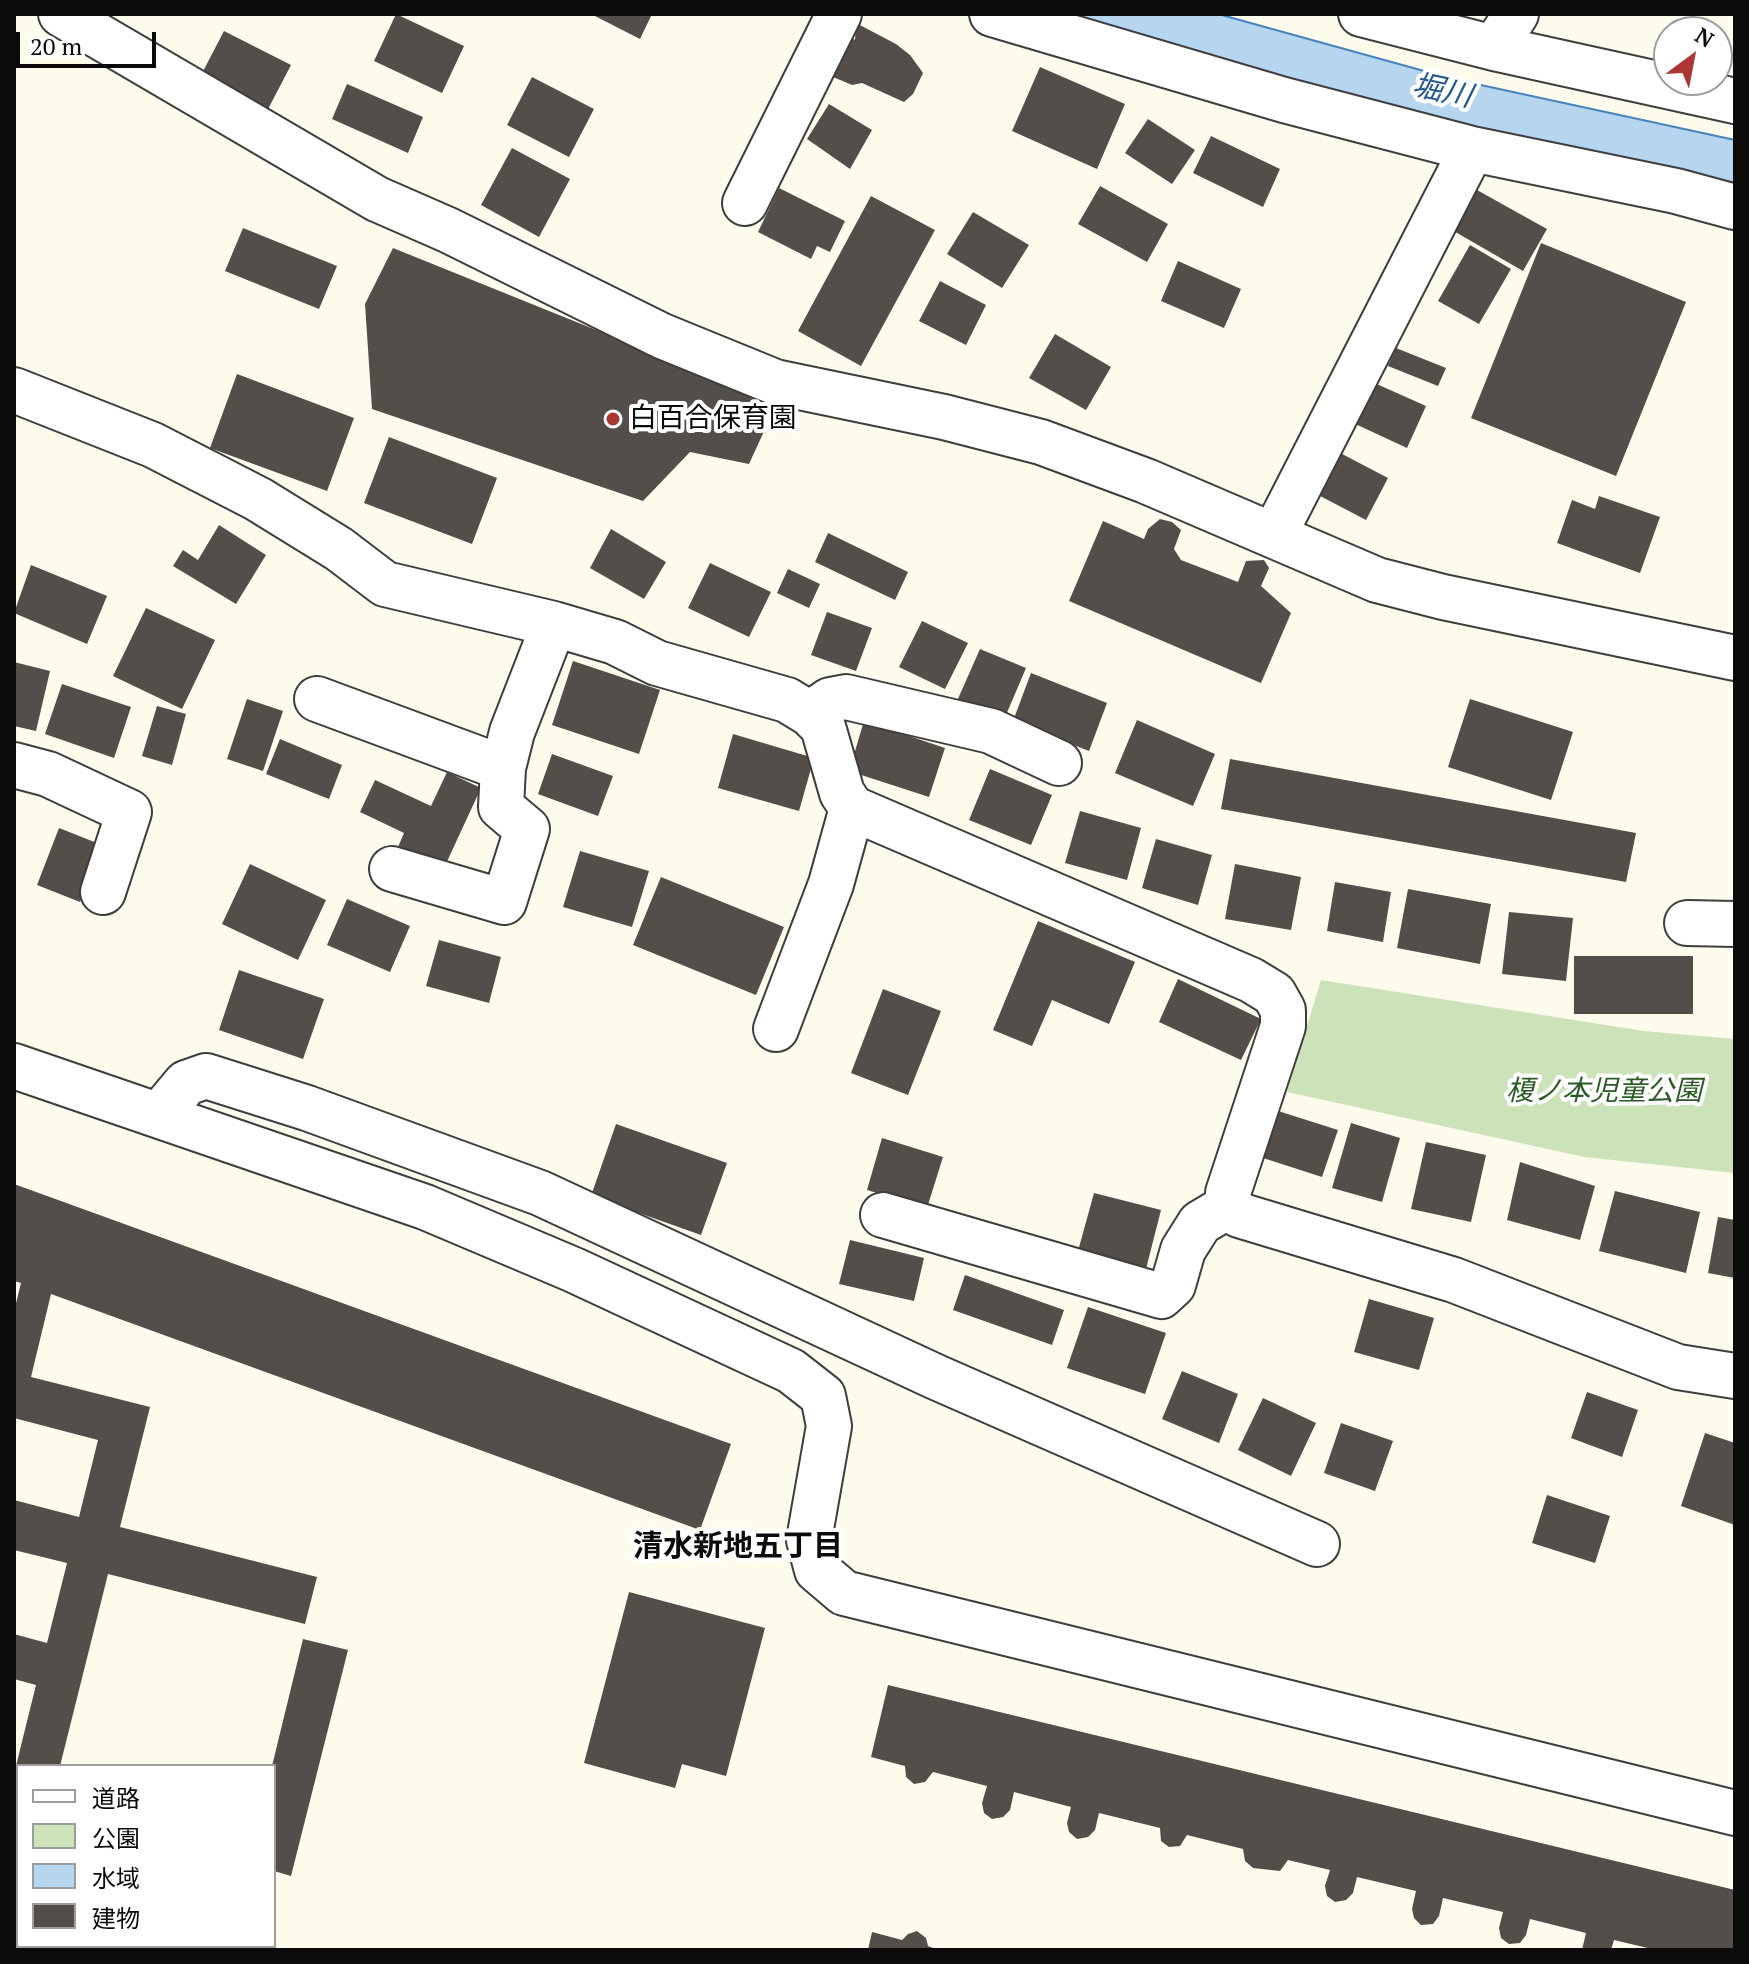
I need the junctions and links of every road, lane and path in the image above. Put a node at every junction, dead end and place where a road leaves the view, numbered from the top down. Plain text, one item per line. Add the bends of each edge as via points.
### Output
1 (61, 14) edge
2 (839, 14) edge
3 (992, 14) edge
4 (1361, 14) edge
5 (1421, 22) edge
6 (1505, 31) edge
7 (1735, 101) edge
8 (1472, 149) junction
9 (745, 203) dead end
10 (1735, 207) edge
11 (14, 390) edge
12 (1274, 535) junction
13 (554, 624) junction
14 (1735, 658) edge
15 (317, 699) dead end
16 (810, 714) junction
17 (1059, 763) dead end
18 (14, 765) edge
19 (503, 768) junction
20 (852, 808) junction
21 (392, 869) dead end
22 (103, 892) dead end
23 (1687, 923) dead end
24 (1735, 924) edge
25 (776, 1029) dead end
26 (14, 1066) edge
27 (160, 1114) junction
28 (1230, 1205) junction
29 (883, 1215) dead end
30 (1735, 1376) edge
31 (1317, 1544) dead end
32 (1735, 1813) edge

1 - 12 street via 377,199 662,336 775,382 1041,442
2 - 9 street
3 - 8 street
4 - 5 street
5 - 6 street
6 - 7 street
8 - 10 street
8 - 12 street
11 - 13 street via 153,445 258,499 385,584
12 - 14 street via 1377,580
13 - 16 street via 615,642 657,663 787,700
13 - 19 street
15 - 19 street
16 - 17 street via 830,700 846,697 991,731
16 - 20 street via 823,727 842,793
18 - 22 street via 48,774 129,812
19 - 21 street via 501,807 527,829 504,902
20 - 25 street via 826,899
20 - 28 street via 1274,994 1283,1010 1283,1026 1228,1193
23 - 24 street
26 - 27 street
27 - 31 street via 186,1083 206,1076 540,1193 936,1377
27 - 32 street via 425,1207 791,1371 823,1396 829,1426 809,1540 817,1570 844,1593
28 - 29 street via 1200,1223 1183,1250 1173,1285 1161,1296
28 - 30 street via 1239,1215 1454,1280 1678,1367

